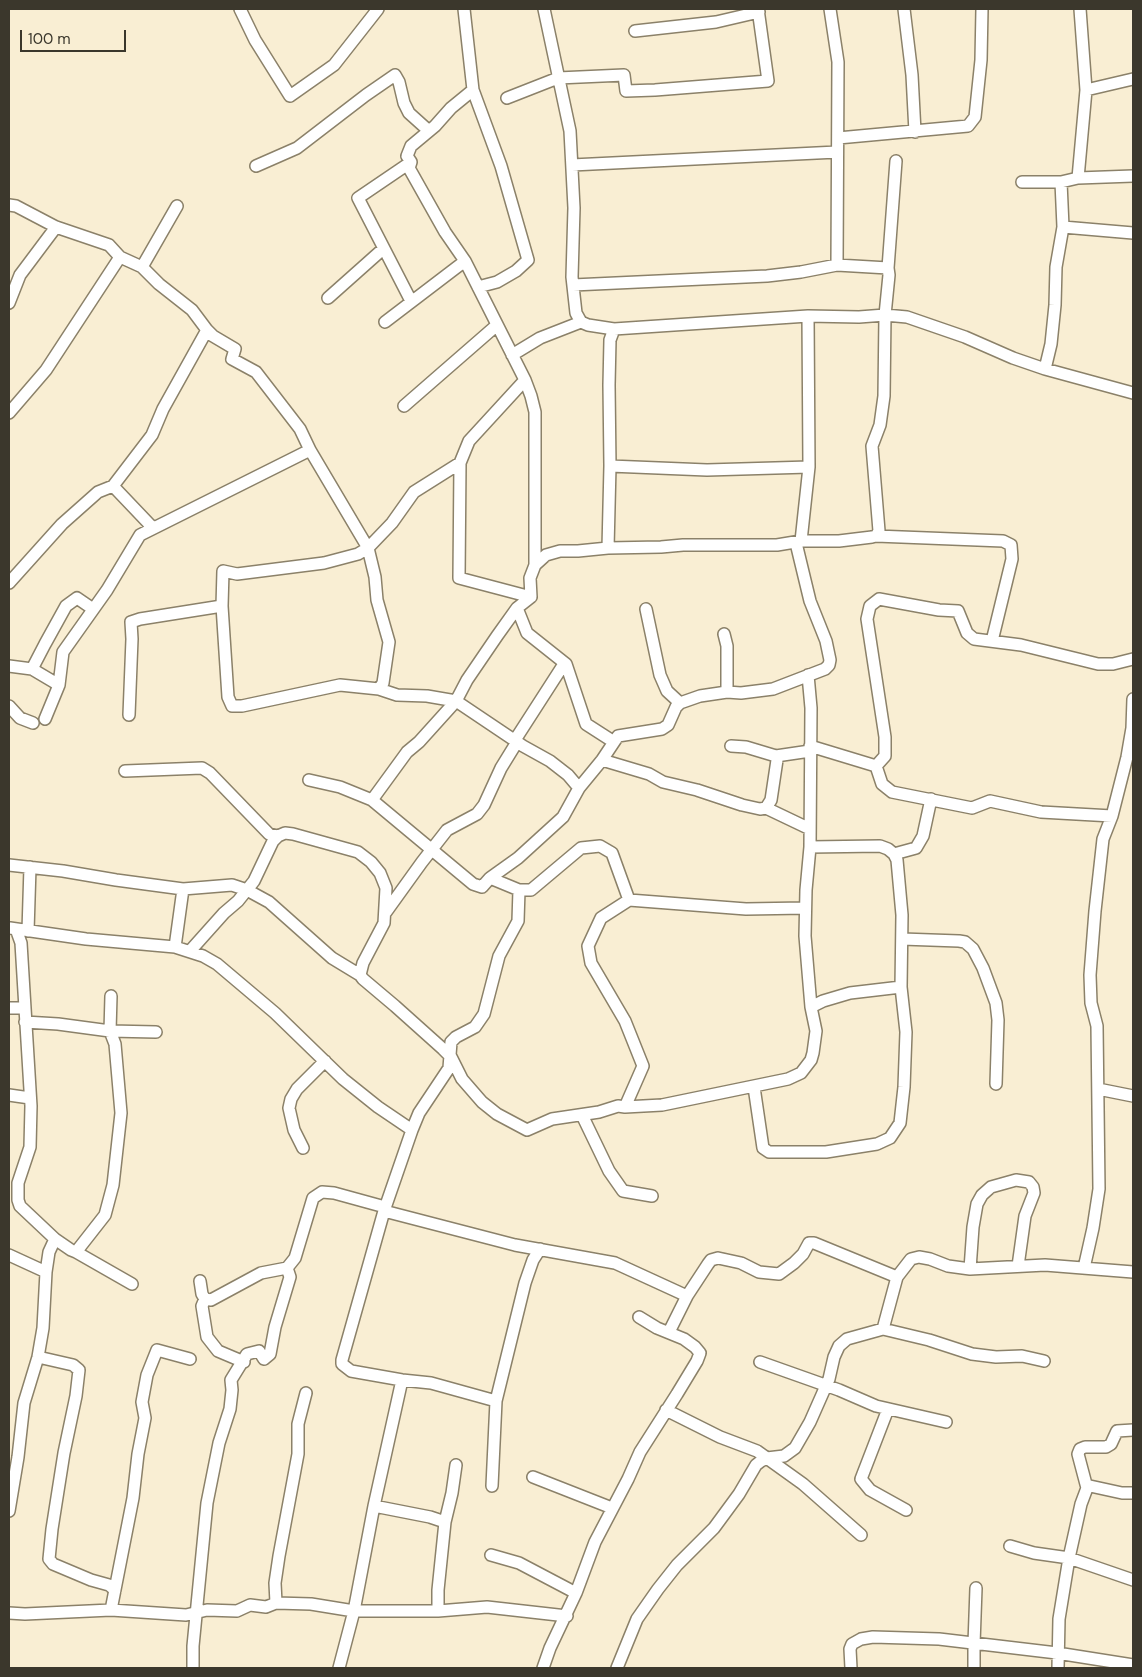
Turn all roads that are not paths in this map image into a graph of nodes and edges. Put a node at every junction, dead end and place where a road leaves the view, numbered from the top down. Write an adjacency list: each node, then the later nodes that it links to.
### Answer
1 (240, 9): 2 (street)
2 (378, 9)
3 (464, 9): 13 (street)
4 (544, 9): 11 (street)
5 (830, 9): 18 (street)
6 (904, 9): 17 (street)
7 (982, 9): 17 (street)
8 (1080, 9): 14 (street)
9 (759, 11): 10 (street); 11 (street)
10 (635, 31)
11 (558, 78): 15 (street); 23 (street)
12 (1133, 79): 14 (street)
13 (473, 90): 16 (street); 40 (street)
14 (1086, 90): 25 (street)
15 (507, 98)
16 (429, 131): 21 (street); 22 (street)
17 (915, 132): 18 (street)
18 (838, 138): 19 (street)
19 (838, 152): 23 (street); 36 (street)
20 (896, 161): 38 (street)
21 (411, 162): 33 (street); 35 (street)
22 (256, 166)
23 (572, 166): 39 (street)
24 (1133, 176): 25 (street)
25 (1078, 178): 27 (street)
26 (1022, 182): 27 (street)
27 (1061, 182): 31 (street)
28 (9, 205): 30 (street)
29 (177, 206): 37 (street)
30 (56, 227): 34 (street); 43 (street)
31 (1063, 227): 32 (street); 52 (street)
32 (1133, 233)
33 (383, 249): 41 (street); 42 (street)
34 (120, 257): 37 (street); 56 (street)
35 (465, 261): 40 (street); 42 (street)
36 (837, 265): 38 (street); 39 (street)
37 (142, 267): 49 (street)
38 (888, 268): 44 (street)
39 (573, 285): 47 (street)
40 (478, 287): 48 (street)
41 (328, 298)
42 (411, 301): 46 (street)
43 (9, 303)
44 (884, 314): 45 (street); 52 (street); 63 (street)
45 (808, 316): 50 (street); 60 (street)
46 (385, 322)
47 (581, 322): 50 (street); 51 (street)
48 (497, 325): 51 (street); 55 (street)
49 (207, 330): 57 (street); 61 (street)
50 (614, 330): 59 (street)
51 (512, 355): 53 (street)
52 (1045, 369): 54 (street)
53 (525, 380): 58 (street); 67 (street)
54 (1133, 394)
55 (404, 406)
56 (9, 413)
57 (310, 450): 62 (street); 65 (street)
58 (460, 463): 65 (street); 69 (street)
59 (610, 466): 60 (street); 66 (street)
60 (809, 467): 64 (street)
61 (113, 486): 62 (street); 68 (street)
62 (153, 528): 72 (street)
63 (876, 536): 64 (street); 75 (street)
64 (799, 542): 66 (street); 80 (street)
65 (368, 548): 70 (street); 82 (street)
66 (608, 548): 67 (street)
67 (535, 565): 69 (street)
68 (11, 576)
69 (531, 597): 71 (street)
70 (222, 606): 82 (street); 88 (street)
71 (517, 608): 77 (street); 85 (street)
72 (93, 609): 79 (street); 81 (street)
73 (646, 609): 86 (street)
74 (724, 634): 83 (street)
75 (992, 641): 76 (street); 97 (street)
76 (1133, 659)
77 (566, 664): 91 (street); 92 (street)
78 (9, 666): 79 (street)
79 (32, 669): 81 (street)
80 (808, 675): 83 (street); 94 (street)
81 (59, 685): 89 (street)
82 (379, 688): 85 (street)
83 (727, 692): 86 (street)
84 (1133, 699): 104 (street)
85 (456, 701): 91 (street); 101 (street)
86 (680, 702): 92 (street)
87 (9, 706): 90 (street)
88 (129, 715)
89 (45, 719)
90 (33, 723)
91 (517, 742): 100 (street); 108 (street)
92 (614, 742): 96 (street)
93 (731, 746): 95 (street)
94 (810, 748): 95 (street); 97 (street); 105 (street)
95 (776, 756): 103 (street)
96 (602, 760): 100 (street); 103 (street)
97 (876, 766): 102 (street)
98 (124, 771): 106 (street)
99 (309, 780): 101 (street)
100 (579, 788): 112 (street)
101 (372, 800): 108 (street)
102 (931, 800): 104 (street); 109 (street)
103 (766, 808): 105 (street)
104 (1112, 816): 137 (street)
105 (810, 829): 107 (street)
106 (278, 836): 114 (street); 118 (street)
107 (810, 847): 109 (street); 117 (street)
108 (431, 849): 112 (street); 118 (street)
109 (894, 854): 121 (street)
110 (9, 865): 111 (street)
111 (30, 867): 113 (street); 120 (street)
112 (490, 878): 115 (street)
113 (183, 889): 114 (street); 122 (street)
114 (247, 890): 123 (street); 124 (street)
115 (520, 890): 116 (street); 133 (street)
116 (629, 900): 117 (street); 141 (street)
117 (806, 908): 127 (street)
118 (386, 912): 124 (street)
119 (12, 928): 120 (street); 129 (street)
120 (28, 931): 122 (street)
121 (902, 939): 125 (street); 135 (street)
122 (175, 947): 123 (street)
123 (190, 951): 134 (street)
124 (360, 975): 133 (street)
125 (901, 987): 127 (street); 136 (street)
126 (111, 996): 131 (street)
127 (811, 1007): 136 (street)
128 (9, 1008): 129 (street)
129 (24, 1008): 130 (street)
130 (24, 1022): 131 (street); 140 (street)
131 (110, 1031): 132 (street); 150 (street)
132 (156, 1032)
133 (450, 1057): 142 (street); 143 (street)
134 (325, 1061): 143 (street); 144 (street)
135 (996, 1084)
136 (754, 1087): 141 (street)
137 (1098, 1089): 139 (street); 154 (street)
138 (9, 1095): 140 (street)
139 (1133, 1096)
140 (30, 1098): 146 (street)
141 (625, 1107): 142 (street)
142 (582, 1115): 145 (street)
143 (412, 1130): 147 (street)
144 (303, 1148)
145 (652, 1196)
146 (13, 1203): 148 (street)
147 (384, 1209): 149 (street); 153 (street); 171 (street)
148 (55, 1239): 150 (street); 156 (street)
149 (540, 1249): 161 (street); 174 (street)
150 (76, 1252): 160 (street)
151 (9, 1255): 156 (street)
152 (1018, 1266): 154 (street); 155 (street); 155 (street)
153 (287, 1268): 162 (street); 169 (street)
154 (1084, 1268): 157 (street)
155 (970, 1269): 158 (street)
156 (46, 1272): 166 (street)
157 (1133, 1272)
158 (897, 1277): 161 (street); 164 (street)
159 (200, 1281): 162 (street)
160 (132, 1284)
161 (687, 1296): 165 (street)
162 (205, 1299): 169 (street)
163 (639, 1317): 165 (street)
164 (883, 1329): 168 (street); 172 (street)
165 (669, 1332): 176 (street)
166 (38, 1357): 182 (street); 197 (street)
167 (190, 1359): 197 (street)
168 (1044, 1361)
169 (244, 1362): 204 (street)
170 (760, 1362): 172 (street)
171 (402, 1380): 174 (street); 186 (street)
172 (826, 1386): 175 (street); 179 (street)
173 (306, 1393): 199 (street)
174 (496, 1401): 183 (street)
175 (888, 1409): 177 (street); 188 (street)
176 (666, 1410): 179 (street); 187 (street)
177 (946, 1422)
178 (1133, 1430): 184 (street)
179 (767, 1458): 191 (street); 212 (street)
180 (456, 1465): 190 (street)
181 (533, 1478): 187 (street)
182 (12, 1481): 189 (street)
183 (492, 1486)
184 (1087, 1488): 185 (street); 194 (street)
185 (1133, 1493)
186 (374, 1506): 190 (street); 202 (street)
187 (612, 1508): 198 (street)
188 (906, 1510)
189 (9, 1511)
190 (445, 1522): 201 (street)
191 (861, 1535)
192 (1010, 1546): 194 (street)
193 (491, 1555): 198 (street)
194 (1069, 1558): 195 (street); 207 (street)
195 (1133, 1580)
196 (976, 1588): 206 (street)
197 (115, 1590): 200 (street)
198 (576, 1593): 205 (street)
199 (276, 1603): 202 (street); 204 (street)
200 (111, 1610): 203 (street); 204 (street)
201 (438, 1610): 202 (street); 205 (street)
202 (354, 1611): 210 (street)
203 (9, 1613)
204 (196, 1613): 209 (street)
205 (567, 1616): 211 (street)
206 (974, 1644): 207 (street); 213 (street); 214 (street)
207 (1057, 1653): 208 (street); 215 (street)
208 (1133, 1665)
209 (193, 1668)
210 (339, 1668)
211 (543, 1668)
212 (617, 1668)
213 (851, 1668)
214 (974, 1668)
215 (1058, 1668)

